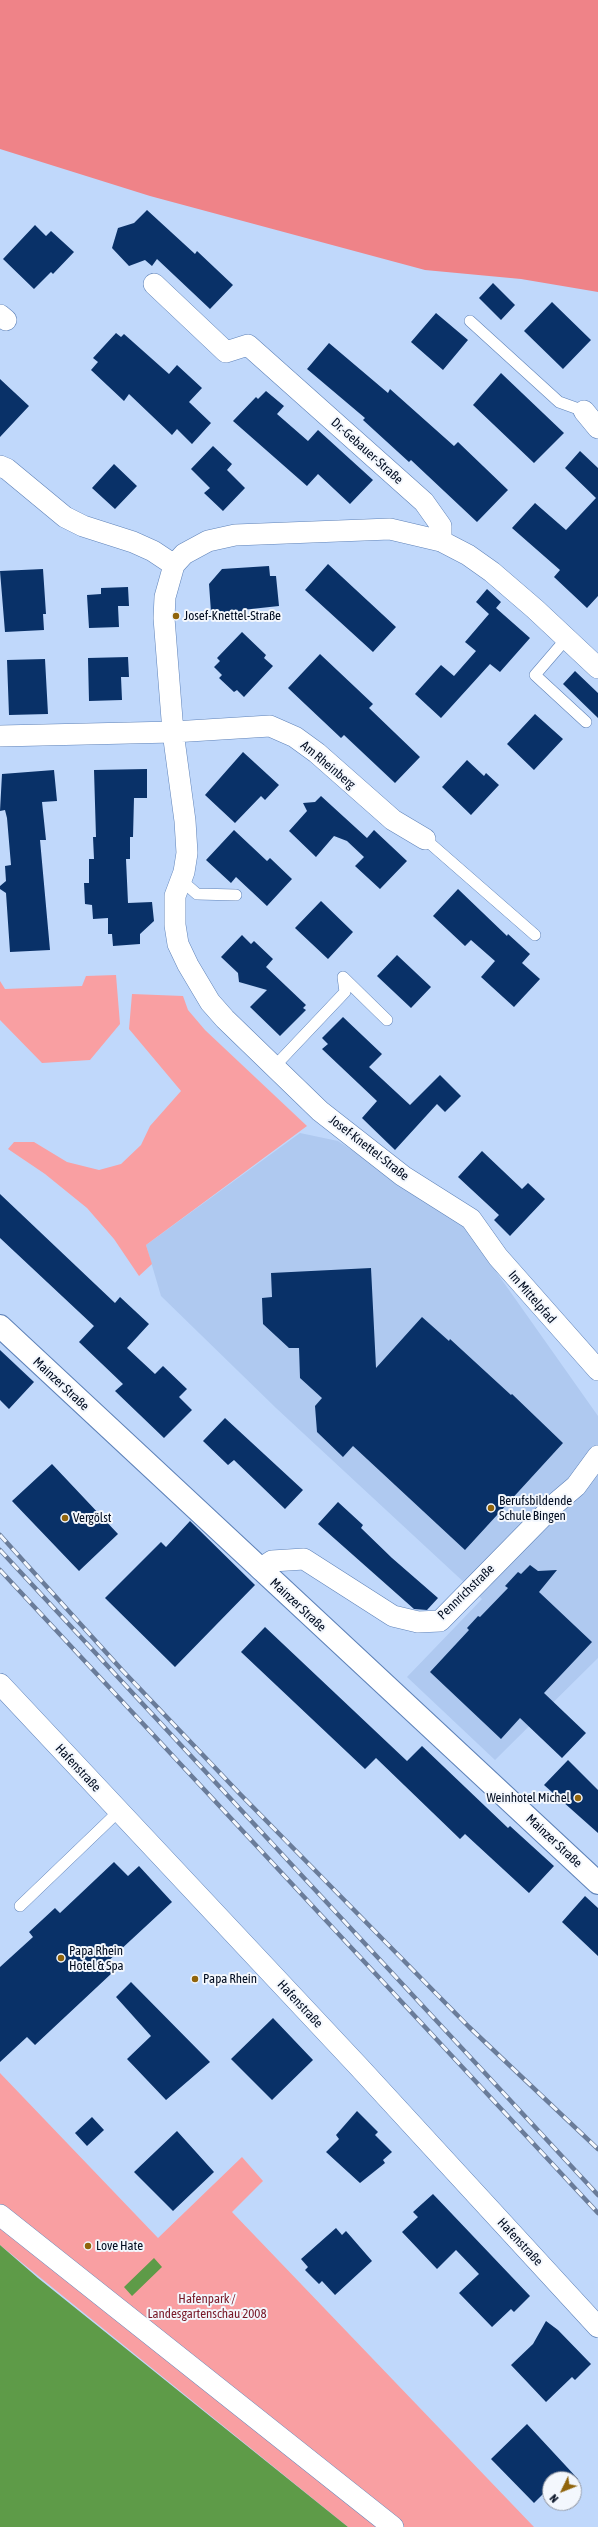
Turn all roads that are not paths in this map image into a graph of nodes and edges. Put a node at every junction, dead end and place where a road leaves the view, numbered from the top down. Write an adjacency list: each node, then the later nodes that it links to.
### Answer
1 (154, 284): 6 (street, Dr.-Gebauer-Straße)
2 (470, 321): 3 (lane)
3 (584, 411): 4 (street)
4 (598, 428)
5 (0, 466): 7 (street)
6 (440, 541): 7 (street, Josef-Knettel-Straße); 8 (street)
7 (174, 565): 11 (street, Josef-Knettel-Straße)
8 (566, 639): 9 (street); 10 (lane)
9 (598, 668)
10 (586, 722)
11 (173, 732): 12 (street, Am Rheinberg); 13 (street, Am Rheinberg); 14 (street, Josef-Knettel-Straße)
12 (0, 736)
13 (426, 839): 16 (lane, Am Rheinberg)
14 (181, 880): 15 (lane); 18 (street, Josef-Knettel-Straße)
15 (236, 895)
16 (535, 935)
17 (387, 1020): 18 (lane)
18 (274, 1067): 19 (street, Josef-Knettel-Straße)
19 (472, 1219): 21 (street, Im Mittelpfad)
20 (0, 1326): 23 (main road, Mainzer Straße)
21 (598, 1370)
22 (598, 1456): 23 (street, Pennrichstraße)
23 (260, 1569): 26 (main road, Mainzer Straße)
24 (0, 1684): 25 (street, Hafenstraße)
25 (118, 1812): 27 (lane); 29 (street, Hafenstraße)
26 (598, 1883)
27 (20, 1906)
28 (0, 2215): 30 (street)
29 (598, 2327)
30 (393, 2527)

